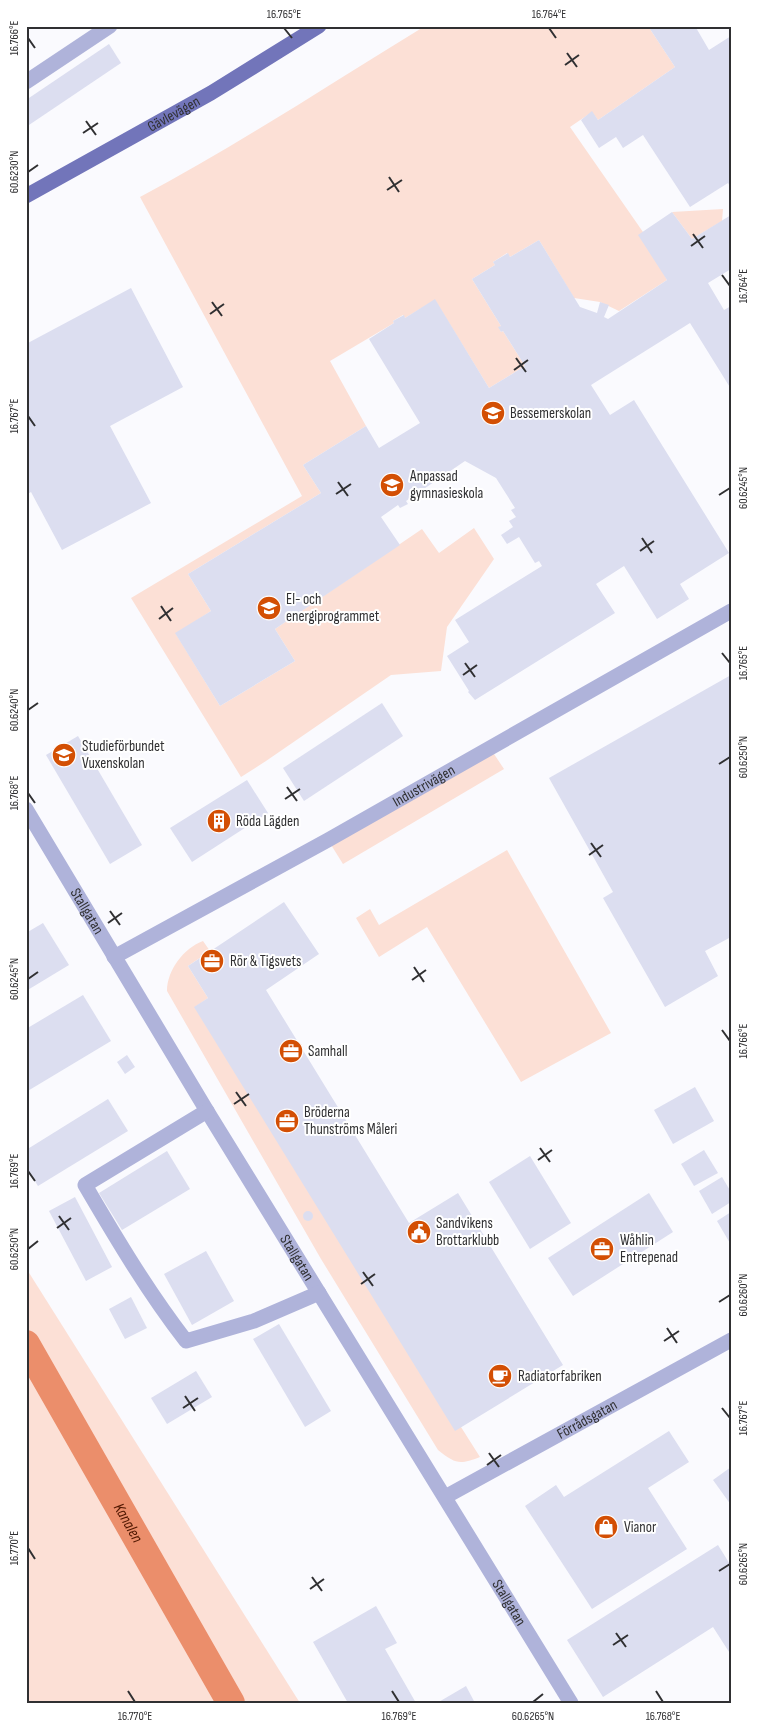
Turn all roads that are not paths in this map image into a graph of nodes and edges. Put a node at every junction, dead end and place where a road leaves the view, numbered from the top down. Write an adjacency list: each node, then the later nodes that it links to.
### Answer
1 (110, 26): 3 (street)
2 (319, 26): 4 (main road, Gävlevägen)
3 (26, 82)
4 (26, 196)
5 (731, 611): 7 (street, Industrivägen)
6 (26, 810): 7 (street, Stallgatan)
7 (114, 957): 8 (street, Stallgatan)
8 (207, 1111): 9 (street, Stallgatan); 9 (street)
9 (319, 1293): 11 (street, Stallgatan)
10 (731, 1340): 11 (street, Förrådsgatan)
11 (445, 1497): 12 (street, Stallgatan)
12 (570, 1703)

